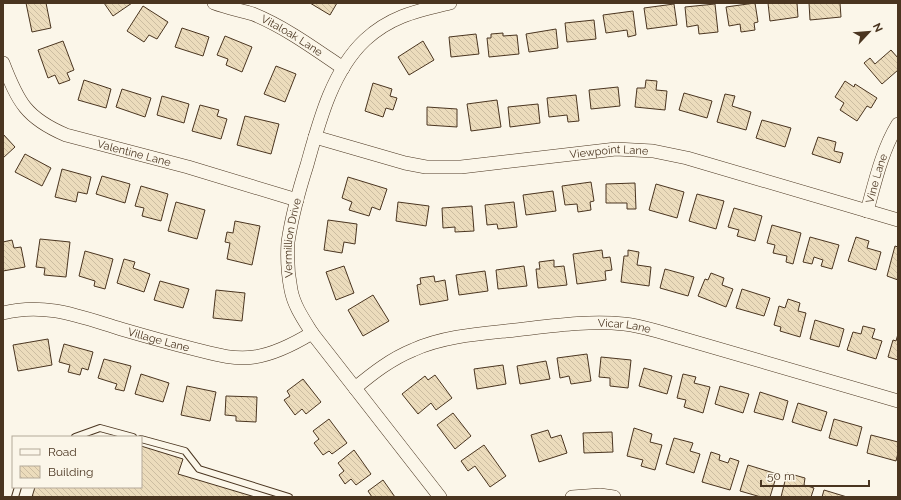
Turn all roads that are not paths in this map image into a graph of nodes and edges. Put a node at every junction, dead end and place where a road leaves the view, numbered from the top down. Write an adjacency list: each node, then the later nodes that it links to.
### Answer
1 (214, 3): 4 (street, Vitaloak Lane)
2 (450, 3): 4 (street, Vermillion Drive)
3 (3, 63): 7 (street, Valentine Lane)
4 (343, 68): 6 (street, Vermillion Drive)
5 (898, 124): 8 (street, Vine Lane)
6 (315, 137): 7 (street, Vermillion Drive); 8 (street, Viewpoint Lane)
7 (297, 200): 11 (street, Vermillion Drive)
8 (867, 211): 9 (street, Viewpoint Lane)
9 (898, 220)
10 (3, 313): 11 (street, Village Lane)
11 (312, 333): 12 (street, Vermillion Drive)
12 (355, 388): 13 (street, Vicar Lane); 18 (street, Vermillion Drive)
13 (898, 401)
14 (78, 436): 15 (lane)
15 (129, 436)
16 (142, 439): 17 (lane)
17 (289, 497)
18 (440, 497)
19 (572, 497): 20 (street)
20 (614, 497)

